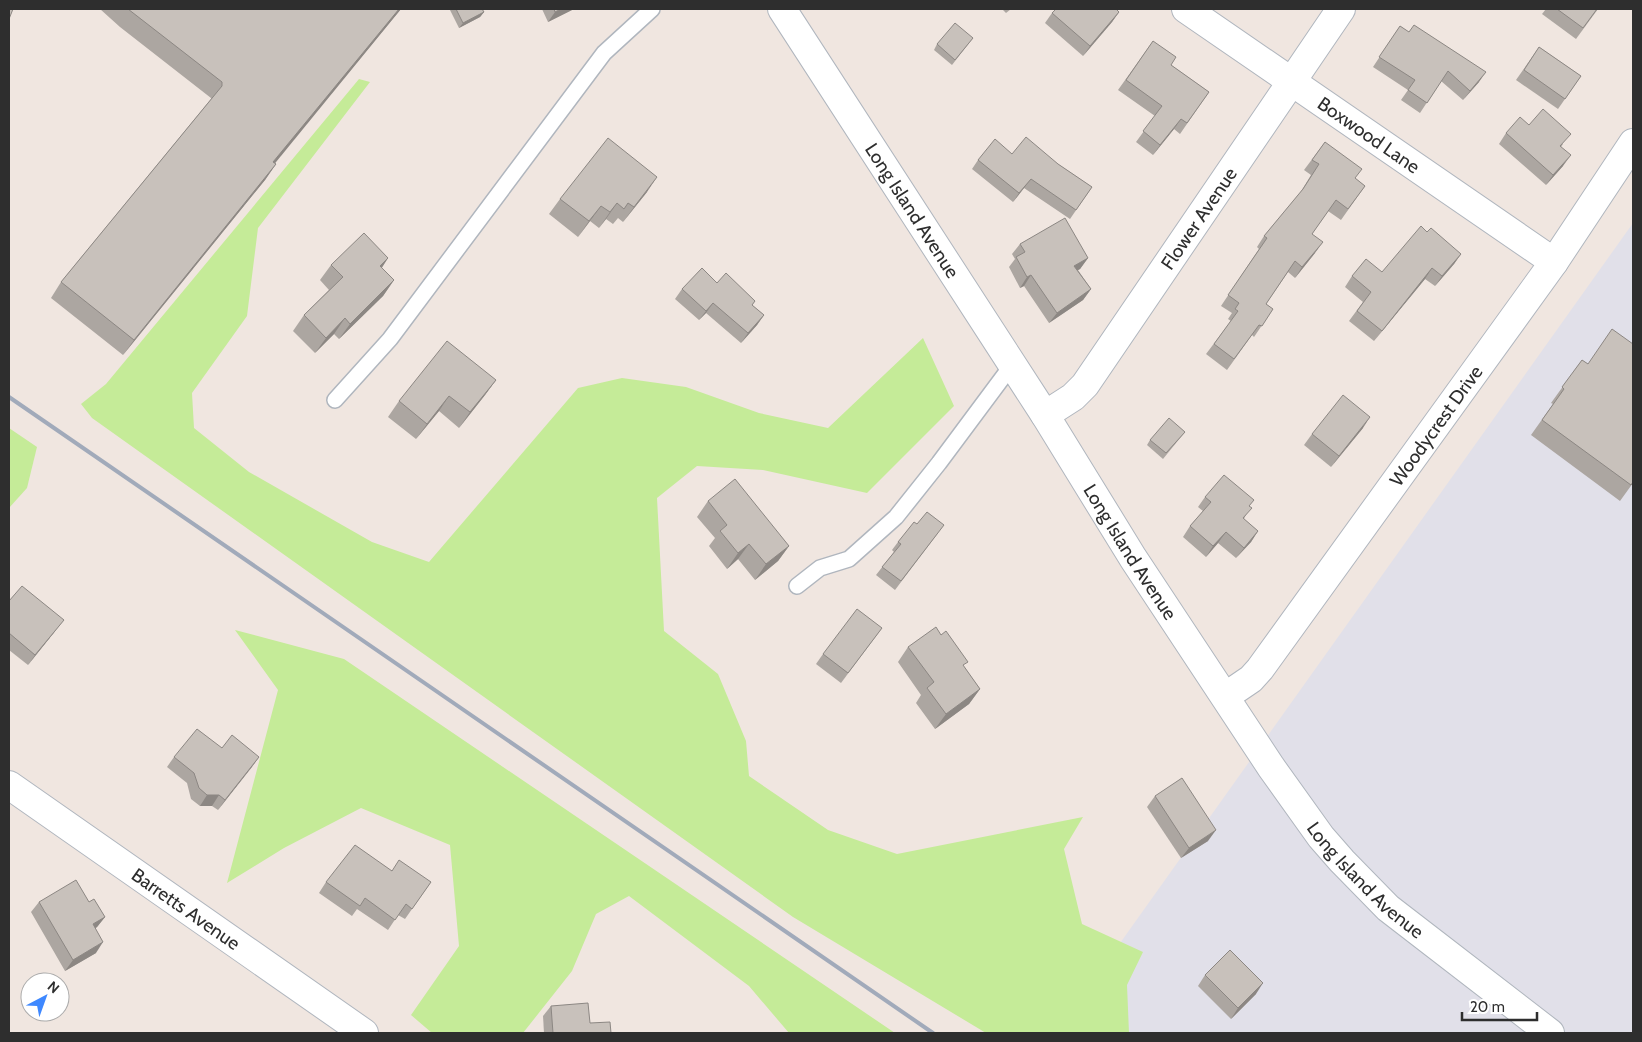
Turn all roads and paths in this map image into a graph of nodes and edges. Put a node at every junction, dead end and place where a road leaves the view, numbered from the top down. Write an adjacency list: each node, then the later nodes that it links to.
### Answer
1 (652, 9): 9 (lane)
2 (782, 9): 8 (street, Long Island Avenue)
3 (1186, 9): 5 (street, Boxwood Lane)
4 (1341, 9): 5 (street, Flower Avenue)
5 (1292, 81): 7 (street, Boxwood Lane); 10 (street, Flower Avenue)
6 (1633, 143): 7 (street, Woodycrest Drive)
7 (1554, 262): 12 (street, Woodycrest Drive)
8 (1012, 365): 10 (street, Long Island Avenue); 11 (lane)
9 (335, 400)
10 (1045, 415): 12 (street, Long Island Avenue)
11 (797, 586)
12 (1226, 696): 15 (street, Long Island Avenue)
13 (9, 785): 14 (street, Barretts Avenue)
14 (364, 1033)
15 (1550, 1033)

